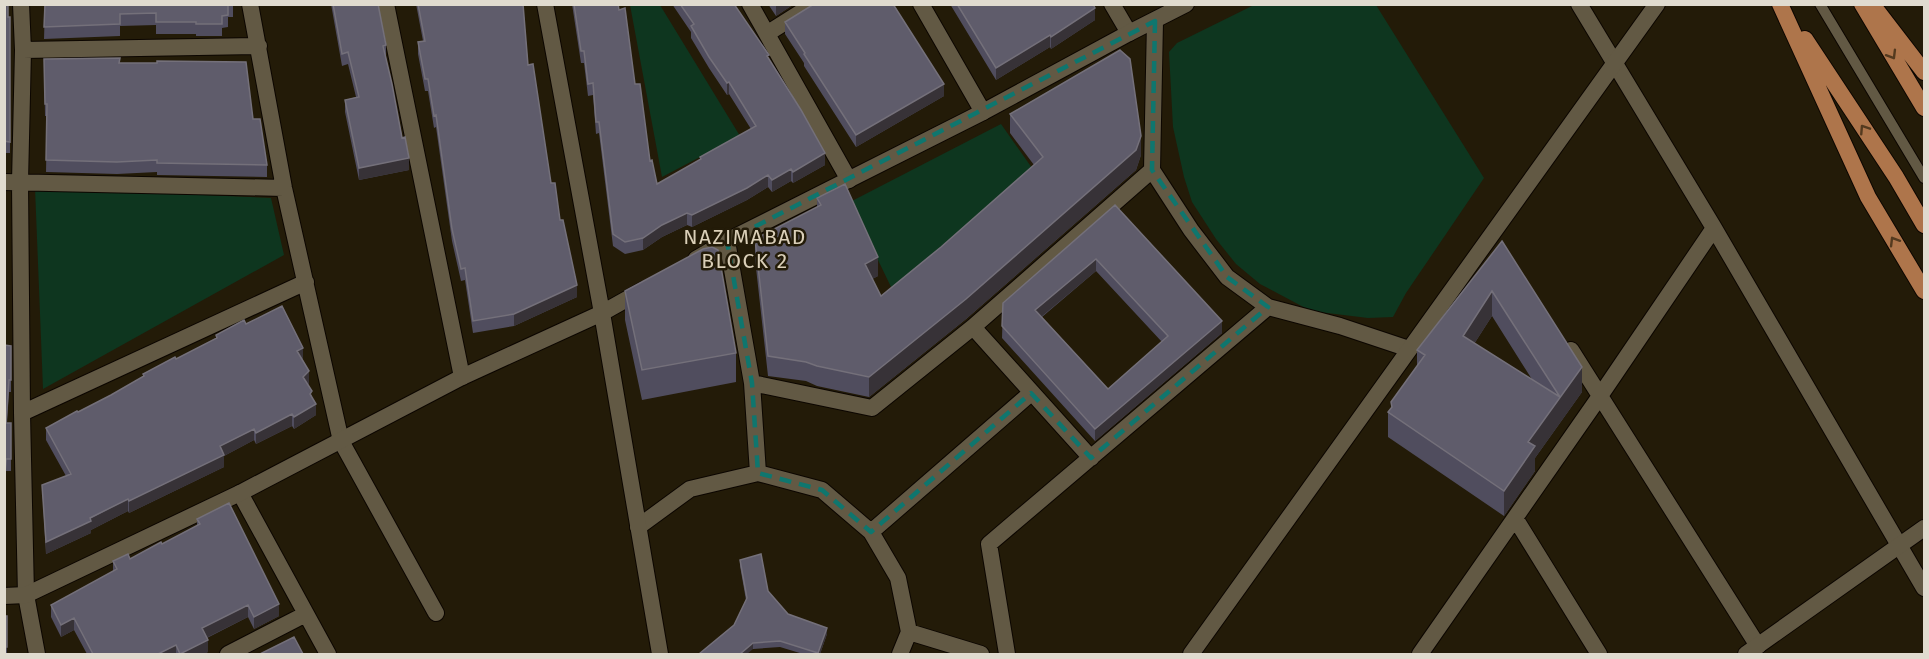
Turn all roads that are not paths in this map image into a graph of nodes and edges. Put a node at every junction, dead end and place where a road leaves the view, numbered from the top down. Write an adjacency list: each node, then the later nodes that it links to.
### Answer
1 (21, 4): 20 (street)
2 (250, 4): 19 (street)
3 (386, 4): 44 (street)
4 (545, 4): 40 (street)
5 (750, 4): 17 (street)
6 (814, 4): 17 (street)
7 (921, 4): 24 (street)
8 (1112, 4): 18 (street)
9 (1186, 4): 16 (street)
10 (1579, 4): 21 (street)
11 (1656, 4): 21 (street)
12 (1781, 4): 30 (main road, one-way to 12); 38 (main road, one-way to 12)
13 (1820, 4): 26 (lane)
14 (1862, 4): 23 (main road, one-way to 23)
15 (1872, 4): 22 (main road)
16 (1155, 21): 18 (street); 25 (street)
17 (768, 33): 27 (street)
18 (1129, 33): 24 (street)
19 (259, 46): 20 (street); 29 (street)
20 (23, 50): 28 (street)
21 (1616, 63): 31 (street); 32 (street)
22 (1924, 72)
23 (1924, 108)
24 (983, 112): 27 (street)
25 (1152, 170): 39 (street); 41 (street)
26 (1924, 178)
27 (849, 180): 33 (street)
28 (12, 182): 29 (street); 48 (street)
29 (284, 188): 37 (street)
30 (1924, 225)
31 (1714, 228): 47 (street); 57 (street)
32 (1495, 230): 34 (street); 43 (street)
33 (727, 241): 35 (street); 45 (street)
34 (1507, 250)
35 (679, 269)
36 (660, 280): 40 (street)
37 (306, 282): 48 (street); 49 (street)
38 (1924, 291)
39 (1268, 307): 43 (street); 50 (street)
40 (602, 313): 44 (street); 54 (street)
41 (973, 327): 45 (street); 46 (street)
42 (1563, 337): 47 (street)
43 (1409, 349): 73 (street)
44 (462, 377): 49 (street)
45 (752, 383): 51 (street)
46 (1031, 393): 50 (street); 56 (street)
47 (1600, 396): 53 (street); 65 (street)
48 (22, 413): 59 (street)
49 (341, 441): 52 (street); 61 (street)
50 (1091, 459): 72 (street)
51 (758, 473): 54 (street); 56 (street)
52 (240, 493): 59 (street); 62 (street)
53 (1515, 518): 64 (street); 74 (street)
54 (638, 527): 69 (street)
55 (1924, 528): 57 (street)
56 (872, 532): 63 (street)
57 (1899, 546): 58 (street); 65 (street)
58 (1924, 588)
59 (27, 595): 60 (street); 66 (street)
60 (4, 596)
61 (435, 613)
62 (306, 614): 67 (street); 68 (street)
63 (909, 632): 70 (street); 71 (street)
64 (1430, 650)
65 (1752, 650)
66 (37, 654)
67 (228, 654)
68 (328, 654)
69 (660, 654)
70 (900, 654)
71 (981, 654)
72 (1007, 654)
73 (1191, 654)
74 (1599, 654)

